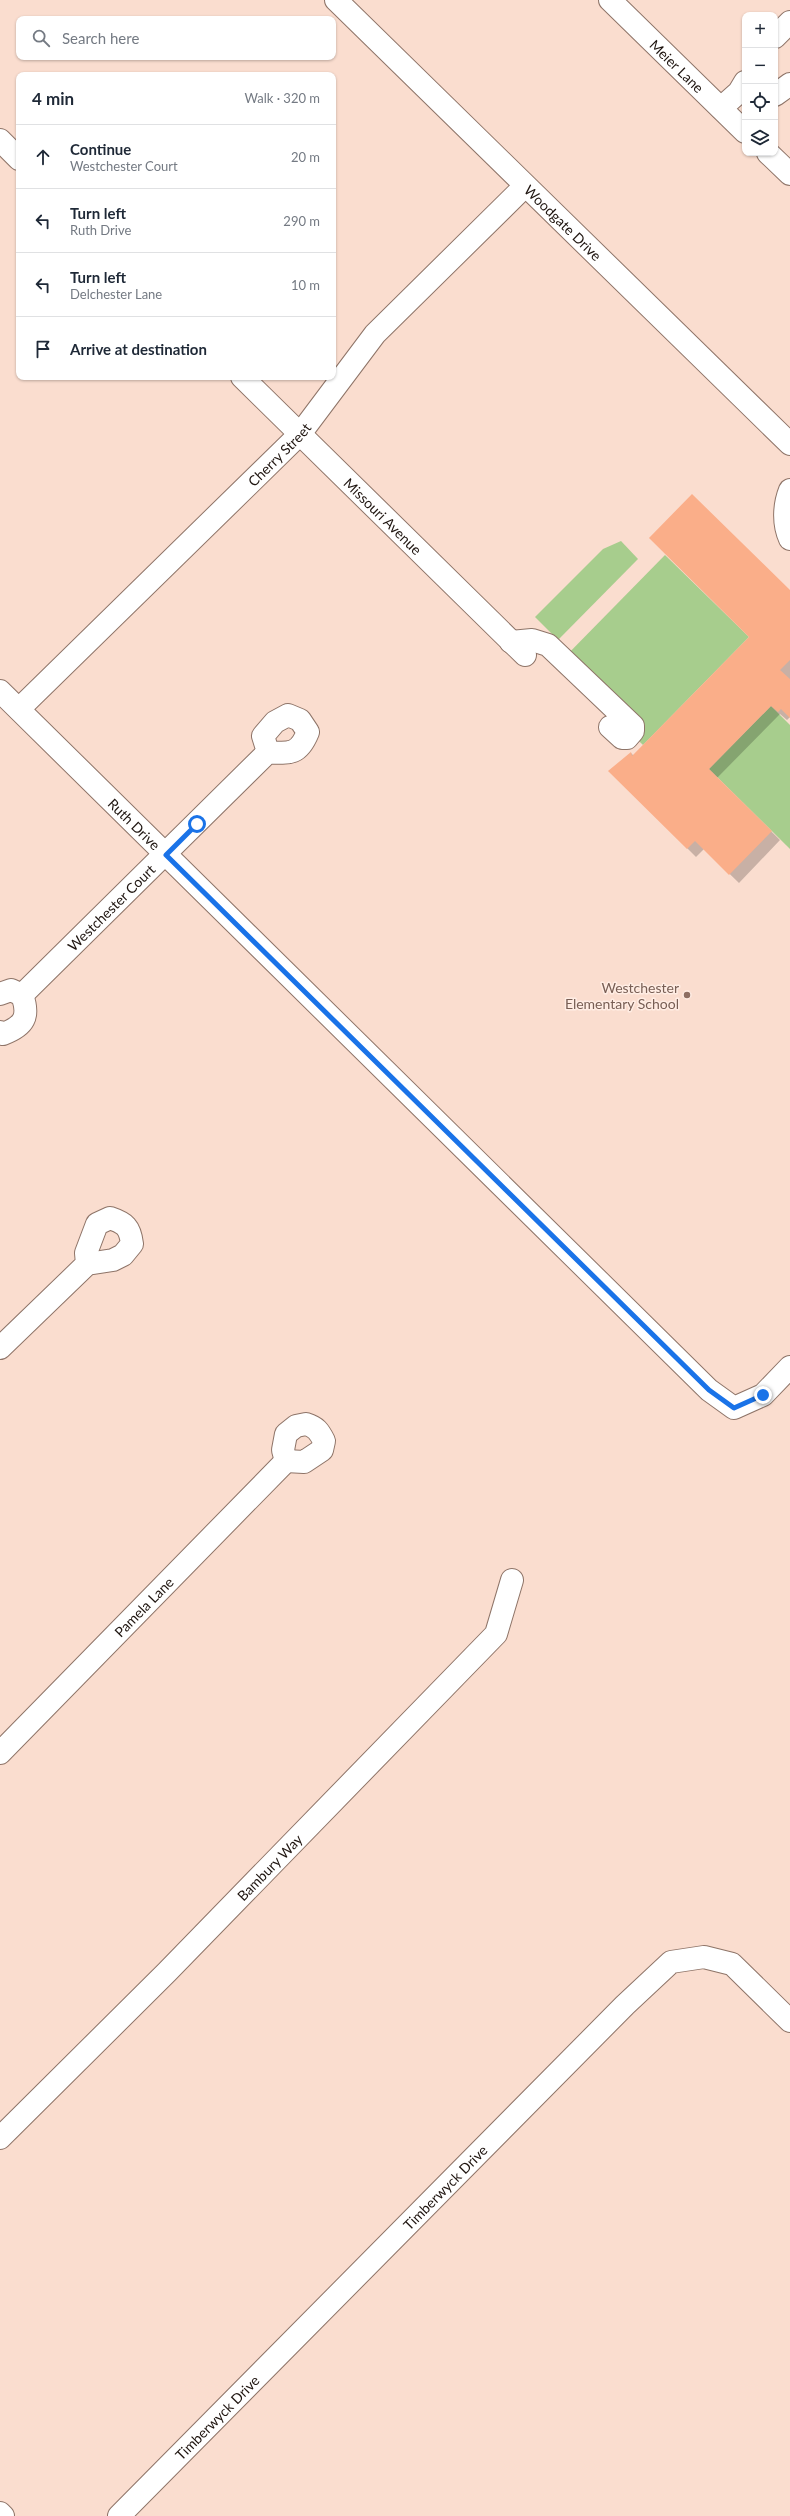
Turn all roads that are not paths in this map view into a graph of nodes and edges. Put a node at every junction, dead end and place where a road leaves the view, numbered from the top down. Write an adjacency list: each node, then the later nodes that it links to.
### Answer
1 (336, 0): 15 (street, Woodgate Drive)
2 (610, 0): 9 (street, Meier Lane)
3 (790, 22): 4 (street)
4 (778, 34)
5 (744, 84): 9 (street)
6 (790, 84): 7 (street)
7 (778, 93)
8 (742, 104): 9 (street)
9 (721, 108): 10 (street, Meier Lane)
10 (742, 129)
11 (0, 140): 12 (street)
12 (16, 156)
13 (771, 156): 14 (street)
14 (790, 174)
15 (525, 186): 17 (street, Cherry Street); 18 (street, Woodgate Drive)
16 (245, 380): 17 (street, Missouri Avenue)
17 (300, 434): 22 (street, Cherry Street); 23 (street, Missouri Avenue)
18 (790, 444)
19 (790, 490): 20 (street)
20 (790, 539)
21 (0, 691): 22 (street, Ruth Drive)
22 (19, 709): 25 (street, Ruth Drive)
23 (610, 727)
24 (268, 752): 25 (street, Westchester Court)
25 (166, 855): 27 (street, Westchester Court); 31 (street, Ruth Drive)
26 (0, 994): 27 (street)
27 (22, 995): 28 (street)
28 (0, 1032)
29 (87, 1264): 30 (street)
30 (0, 1348)
31 (790, 1366)
32 (286, 1461): 34 (street, Pamela Lane)
33 (512, 1580): 36 (street, Bambury Way)
34 (0, 1753)
35 (790, 2022): 39 (street, Timberwyck Drive)
36 (0, 2138)
37 (0, 2513): 38 (street)
38 (3, 2516)
39 (119, 2516)

